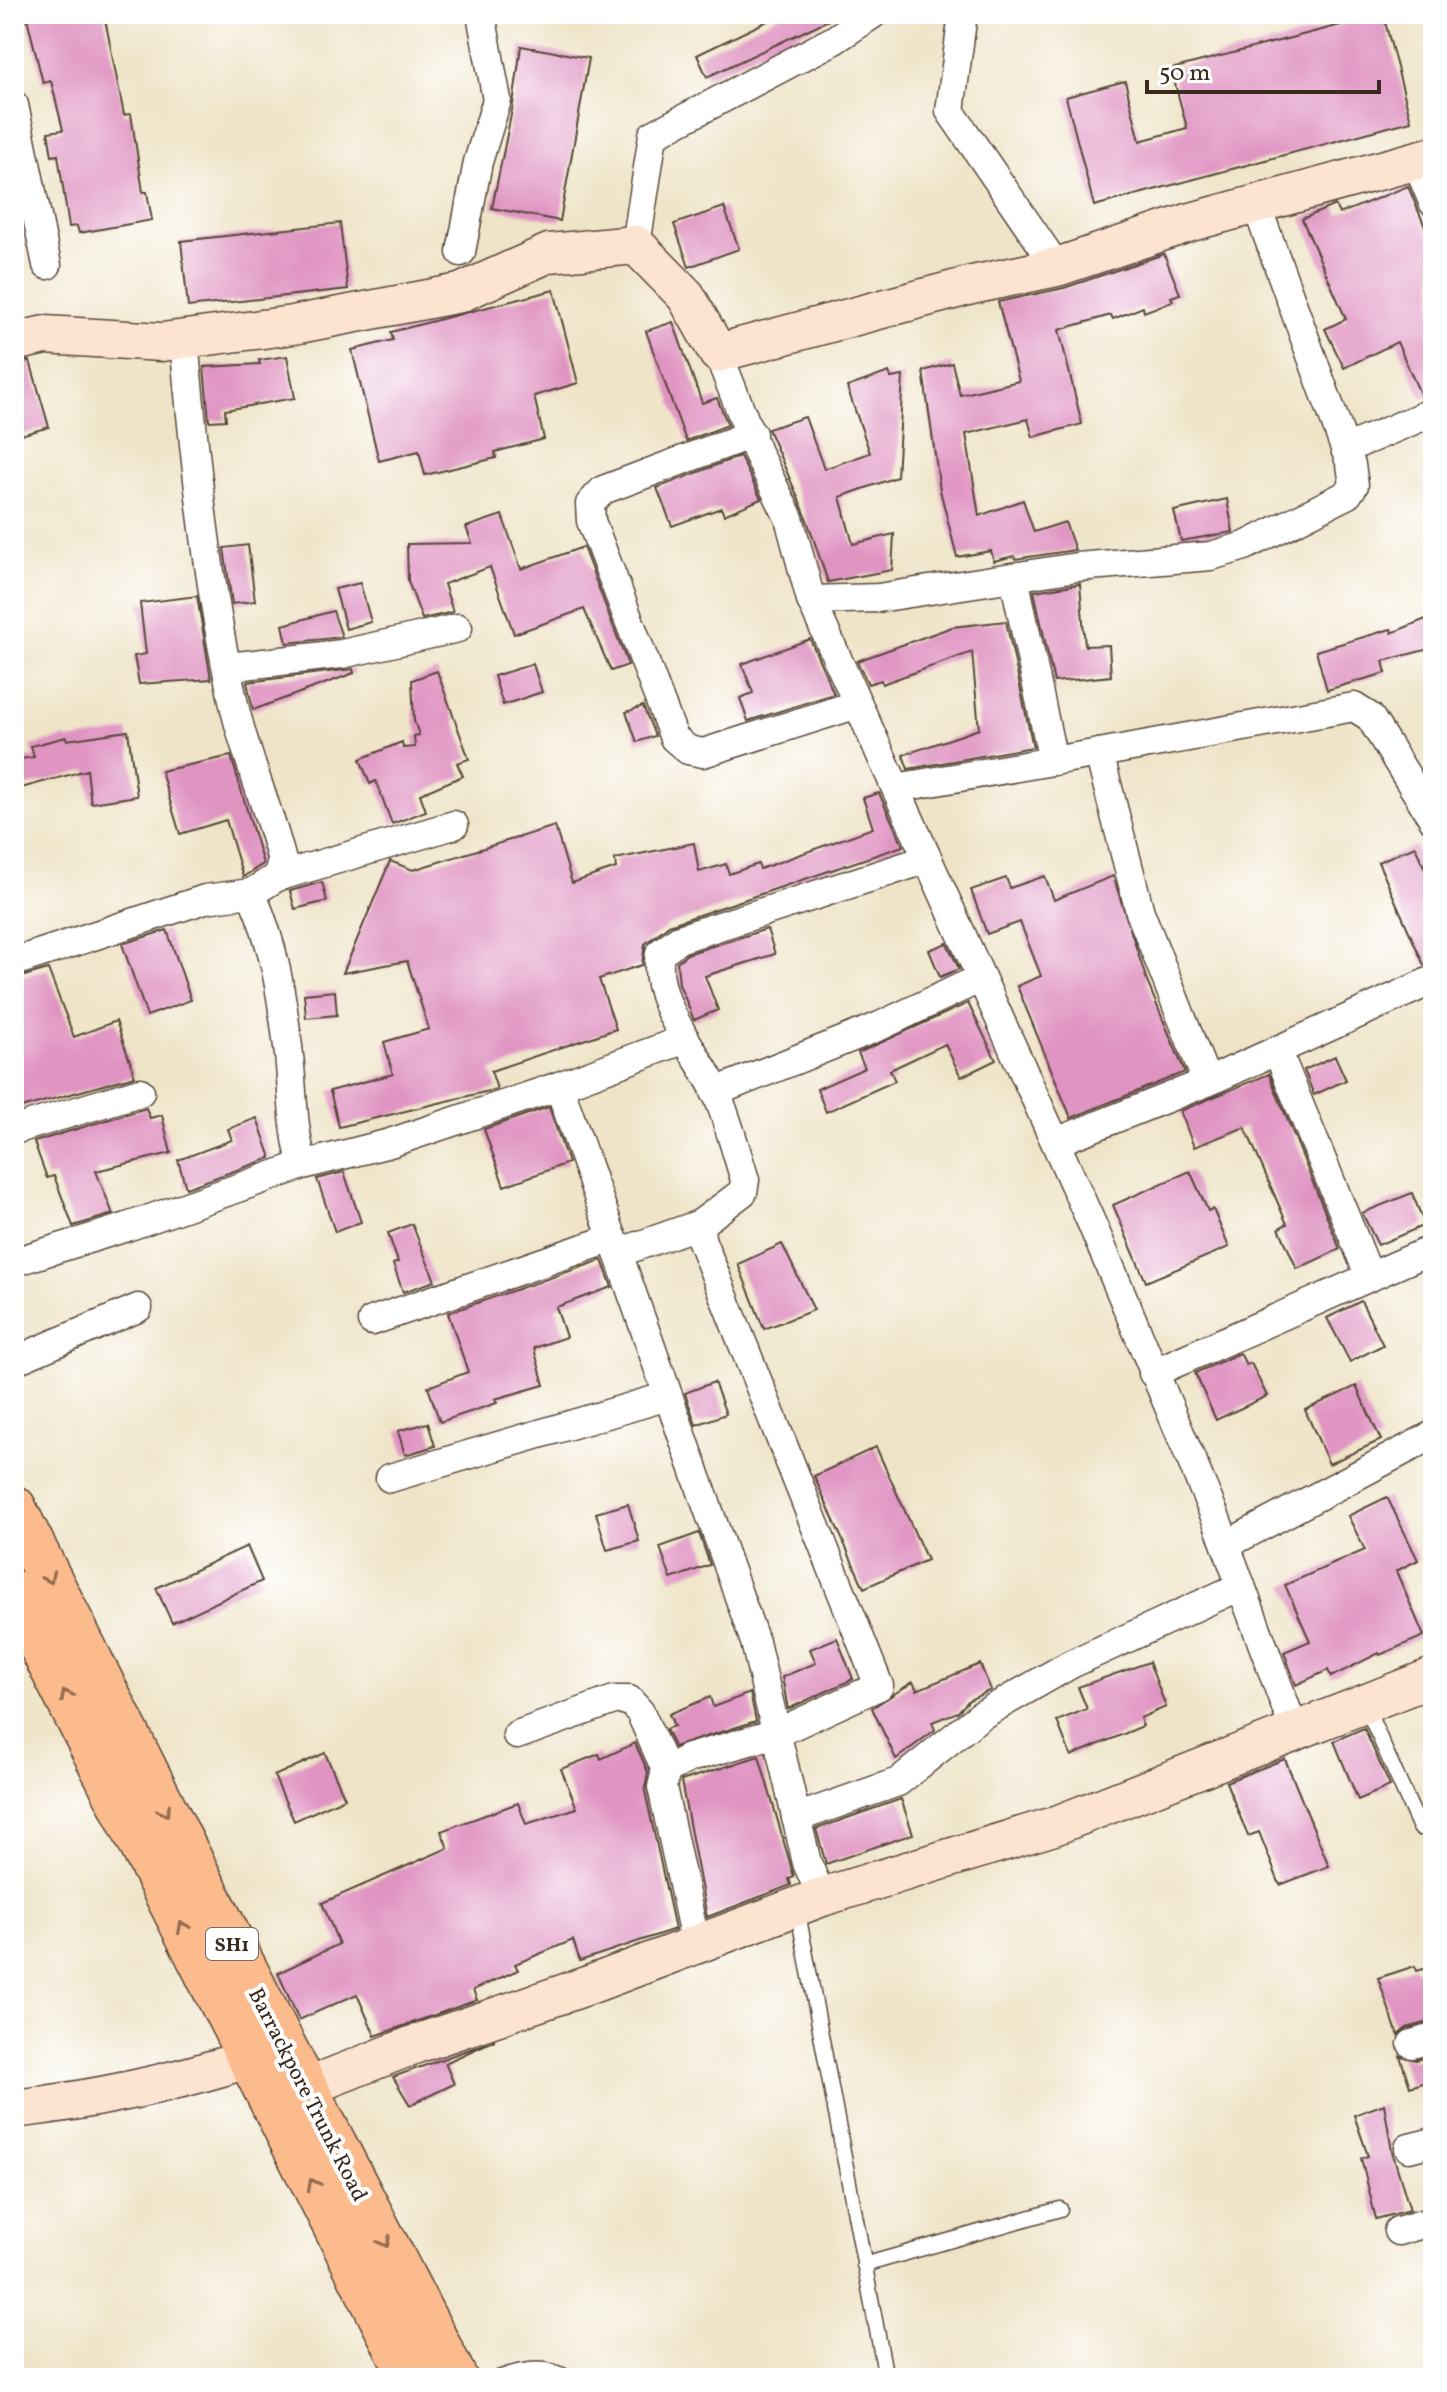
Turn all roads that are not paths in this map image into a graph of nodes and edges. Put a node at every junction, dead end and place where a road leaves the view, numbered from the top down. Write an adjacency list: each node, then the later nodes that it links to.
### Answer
1 (481, 14): 9 (street)
2 (873, 14): 8 (street)
3 (963, 14): 11 (street)
4 (14, 105): 10 (street)
5 (1424, 158): 6 (street); 7 (street)
6 (1433, 202)
7 (1256, 204): 11 (street); 17 (street)
8 (636, 245): 12 (street); 14 (street)
9 (461, 252)
10 (47, 265)
11 (1057, 267): 14 (street)
12 (184, 340): 13 (street); 21 (street)
13 (14, 342)
14 (718, 353): 16 (street)
15 (1433, 412): 17 (street)
16 (752, 434): 19 (street); 22 (street)
17 (1345, 449): 18 (street)
18 (1014, 577): 19 (street); 24 (street)
19 (811, 600): 22 (street)
20 (458, 628): 21 (street)
21 (228, 667): 29 (street)
22 (858, 704): 25 (street)
23 (1099, 753): 24 (street); 26 (street); 36 (street)
24 (1053, 761): 25 (street)
25 (896, 788): 28 (street)
26 (1433, 819)
27 (454, 825): 29 (street)
28 (928, 859): 32 (street); 34 (street)
29 (277, 877): 30 (street)
30 (251, 893): 31 (street); 42 (street)
31 (14, 962)
32 (981, 978): 39 (street); 41 (street)
33 (1433, 980): 35 (street)
34 (683, 1040): 37 (street); 39 (street)
35 (1277, 1050): 36 (street); 47 (street)
36 (1207, 1082): 41 (street)
37 (559, 1086): 42 (street); 44 (street)
38 (140, 1092): 40 (street)
39 (715, 1092): 43 (street)
40 (14, 1130)
41 (1056, 1142): 51 (street)
42 (303, 1165): 46 (street)
43 (700, 1224): 44 (street); 62 (street)
44 (616, 1245): 49 (street); 52 (street)
45 (1430, 1258): 47 (street)
46 (14, 1262)
47 (1369, 1275): 51 (street)
48 (138, 1308): 50 (street)
49 (372, 1321)
50 (14, 1361)
51 (1153, 1373): 56 (street)
52 (668, 1396): 54 (street); 62 (street)
53 (1433, 1435): 56 (street)
54 (390, 1478)
55 (14, 1508): 70 (main road, Barrackpore Trunk Road / SH1, one-way to 70)
56 (1226, 1545): 57 (street)
57 (1241, 1586): 61 (street); 65 (street)
58 (14, 1593): 69 (main road, Barrackpore Trunk Road / SH1, one-way to 58)
59 (1433, 1677): 60 (street)
60 (1365, 1705): 61 (street); 66 (lane)
61 (1295, 1732): 67 (street)
62 (777, 1733): 64 (street); 65 (street)
63 (517, 1735): 64 (street)
64 (666, 1770): 68 (street)
65 (796, 1818): 67 (street)
66 (1420, 1828)
67 (809, 1902): 68 (street); 75 (lane)
68 (696, 1945): 70 (street)
69 (250, 2058): 70 (main road, Barrackpore Trunk Road / SH1); 71 (street)
70 (288, 2095): 76 (main road, Barrackpore Trunk Road / SH1, one-way to 70); 77 (main road, Barrackpore Trunk Road / SH1, one-way to 77)
71 (14, 2109)
72 (1060, 2209): 75 (lane)
73 (1433, 2221): 74 (street)
74 (1398, 2231)
75 (864, 2265): 80 (lane)
76 (412, 2378)
77 (455, 2378)
78 (498, 2378): 79 (lane)
79 (567, 2378)
80 (886, 2378)

